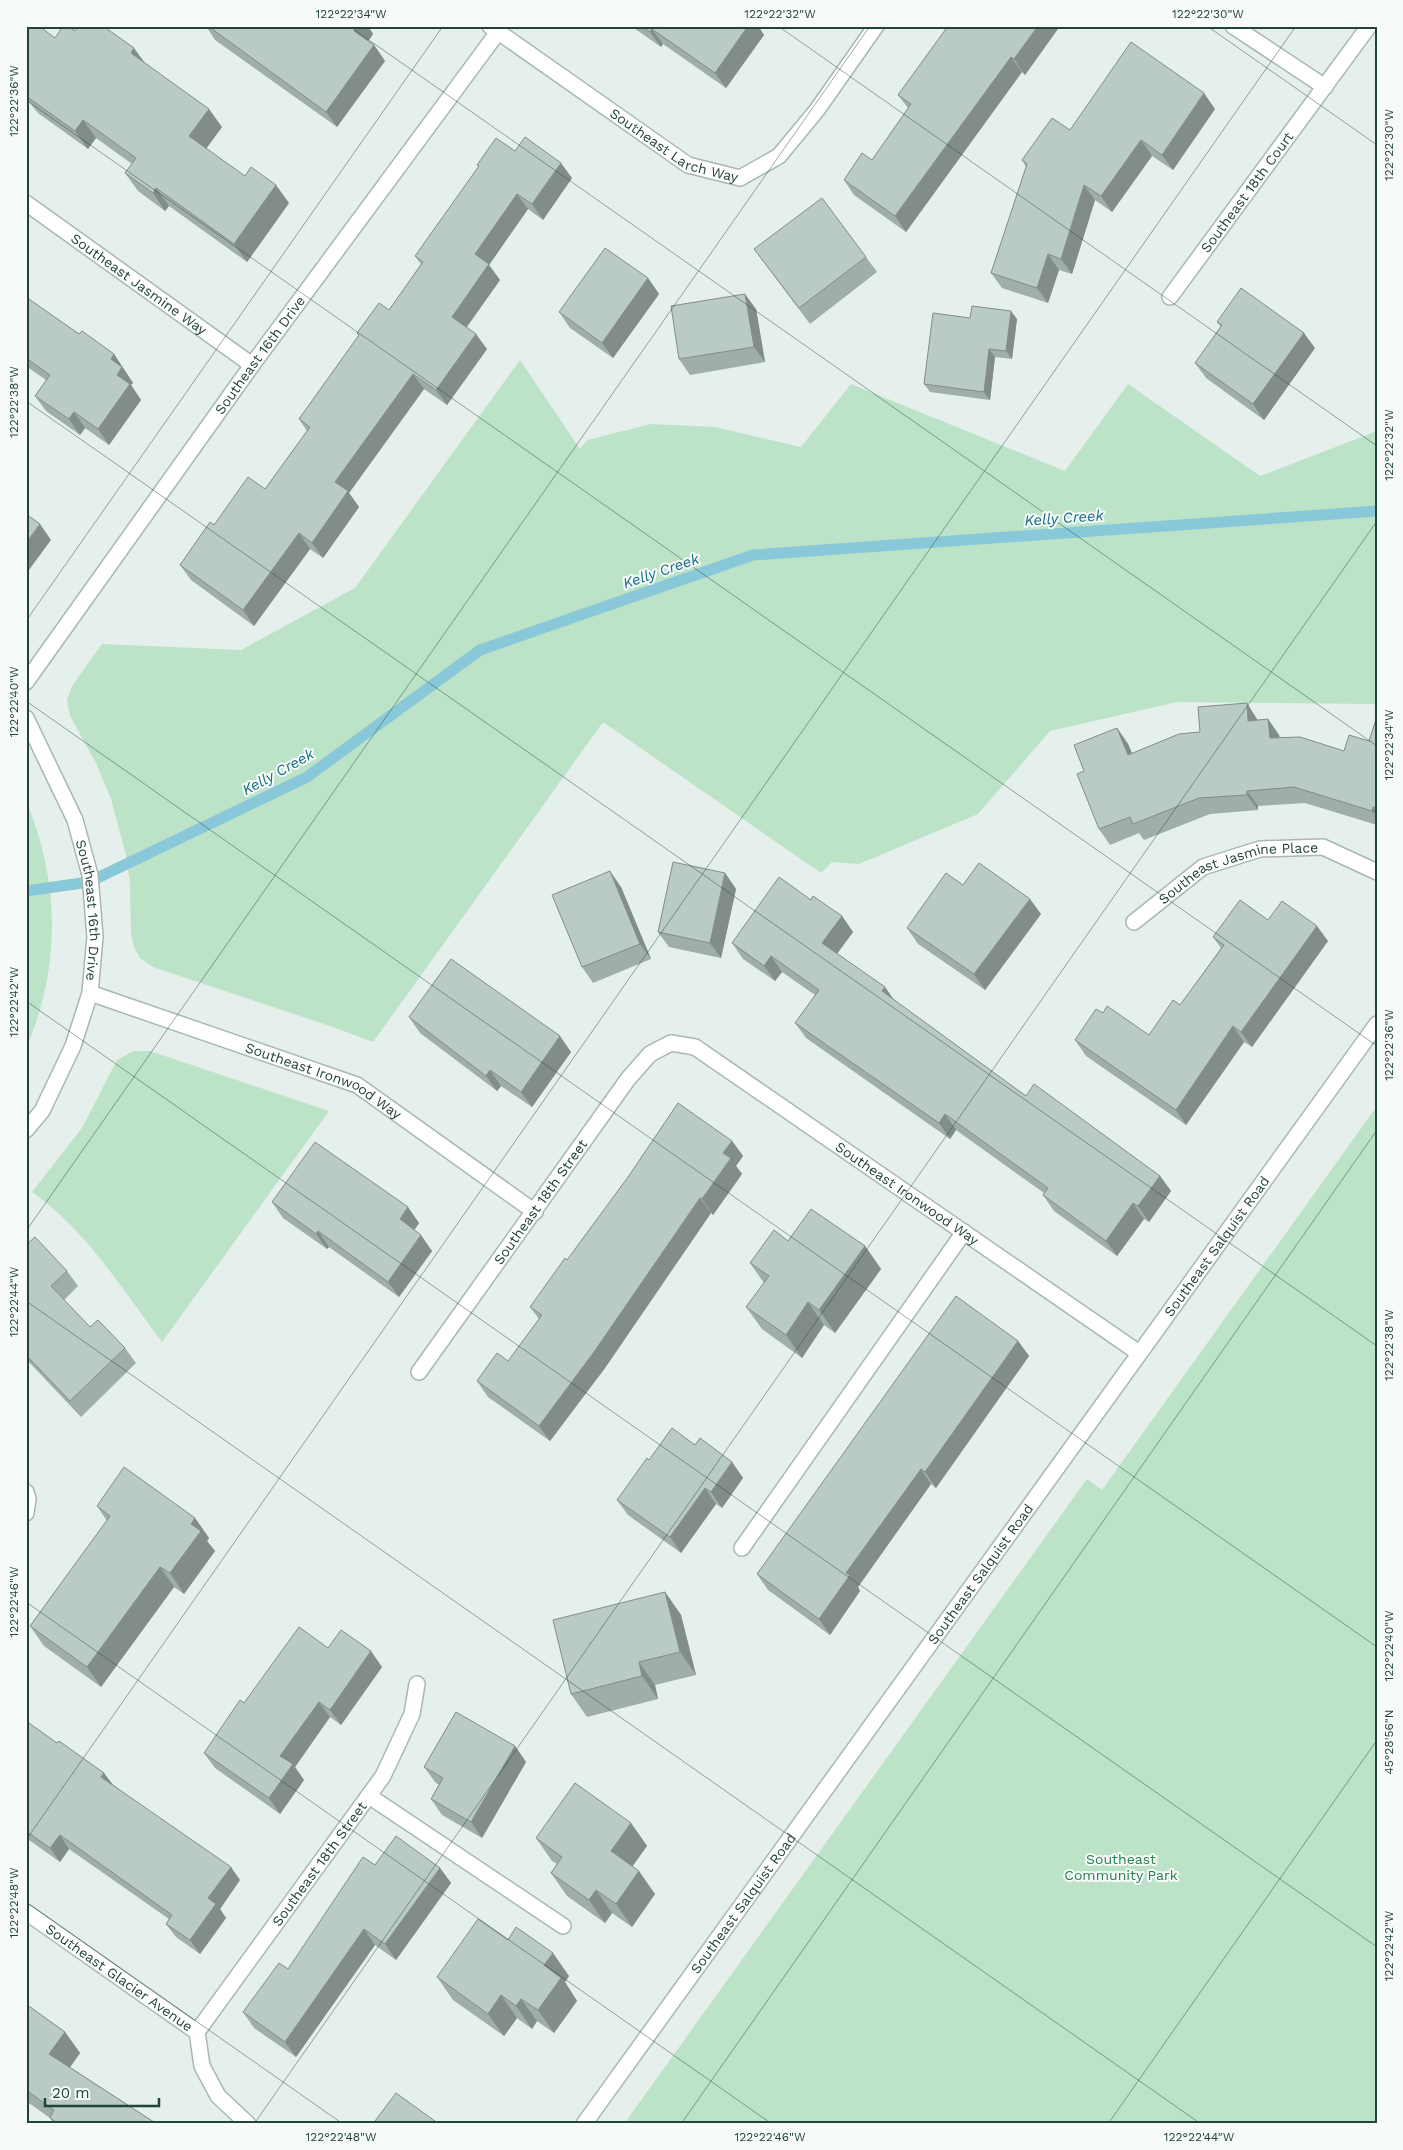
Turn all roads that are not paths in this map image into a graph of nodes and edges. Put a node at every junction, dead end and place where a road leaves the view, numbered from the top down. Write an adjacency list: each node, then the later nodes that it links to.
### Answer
1 (876, 26): 4 (street, Southeast Larch Way)
2 (1233, 26): 5 (street)
3 (1369, 26): 5 (street)
4 (494, 29): 8 (street, Southeast 16th Drive)
5 (1325, 87): 7 (street, Southeast 18th Court)
6 (26, 204): 8 (street, Southeast Jasmine Way)
7 (1170, 297)
8 (252, 365): 9 (street, Southeast 16th Drive)
9 (26, 682)
10 (26, 718): 13 (street, Southeast 16th Drive)
11 (1377, 872): 12 (street, Southeast Jasmine Place)
12 (1134, 922)
13 (90, 994): 16 (street, Southeast 16th Drive); 17 (street, Southeast Ironwood Way)
14 (1377, 1024): 19 (street, Southeast Salquist Road)
15 (671, 1042): 17 (street, Southeast 18th Street); 18 (street, Southeast Ironwood Way)
16 (26, 1130)
17 (535, 1212): 20 (street, Southeast 18th Street)
18 (964, 1232): 19 (street, Southeast Ironwood Way); 21 (street)
19 (1139, 1353): 28 (street, Southeast Salquist Road)
20 (419, 1372)
21 (742, 1548)
22 (417, 1684): 23 (street, Southeast 18th Street)
23 (369, 1796): 25 (street); 26 (street, Southeast 18th Street)
24 (26, 1912): 26 (street, Southeast Glacier Avenue)
25 (563, 1926)
26 (197, 2032): 27 (street, Southeast Glacier Avenue)
27 (248, 2124)
28 (584, 2124)

